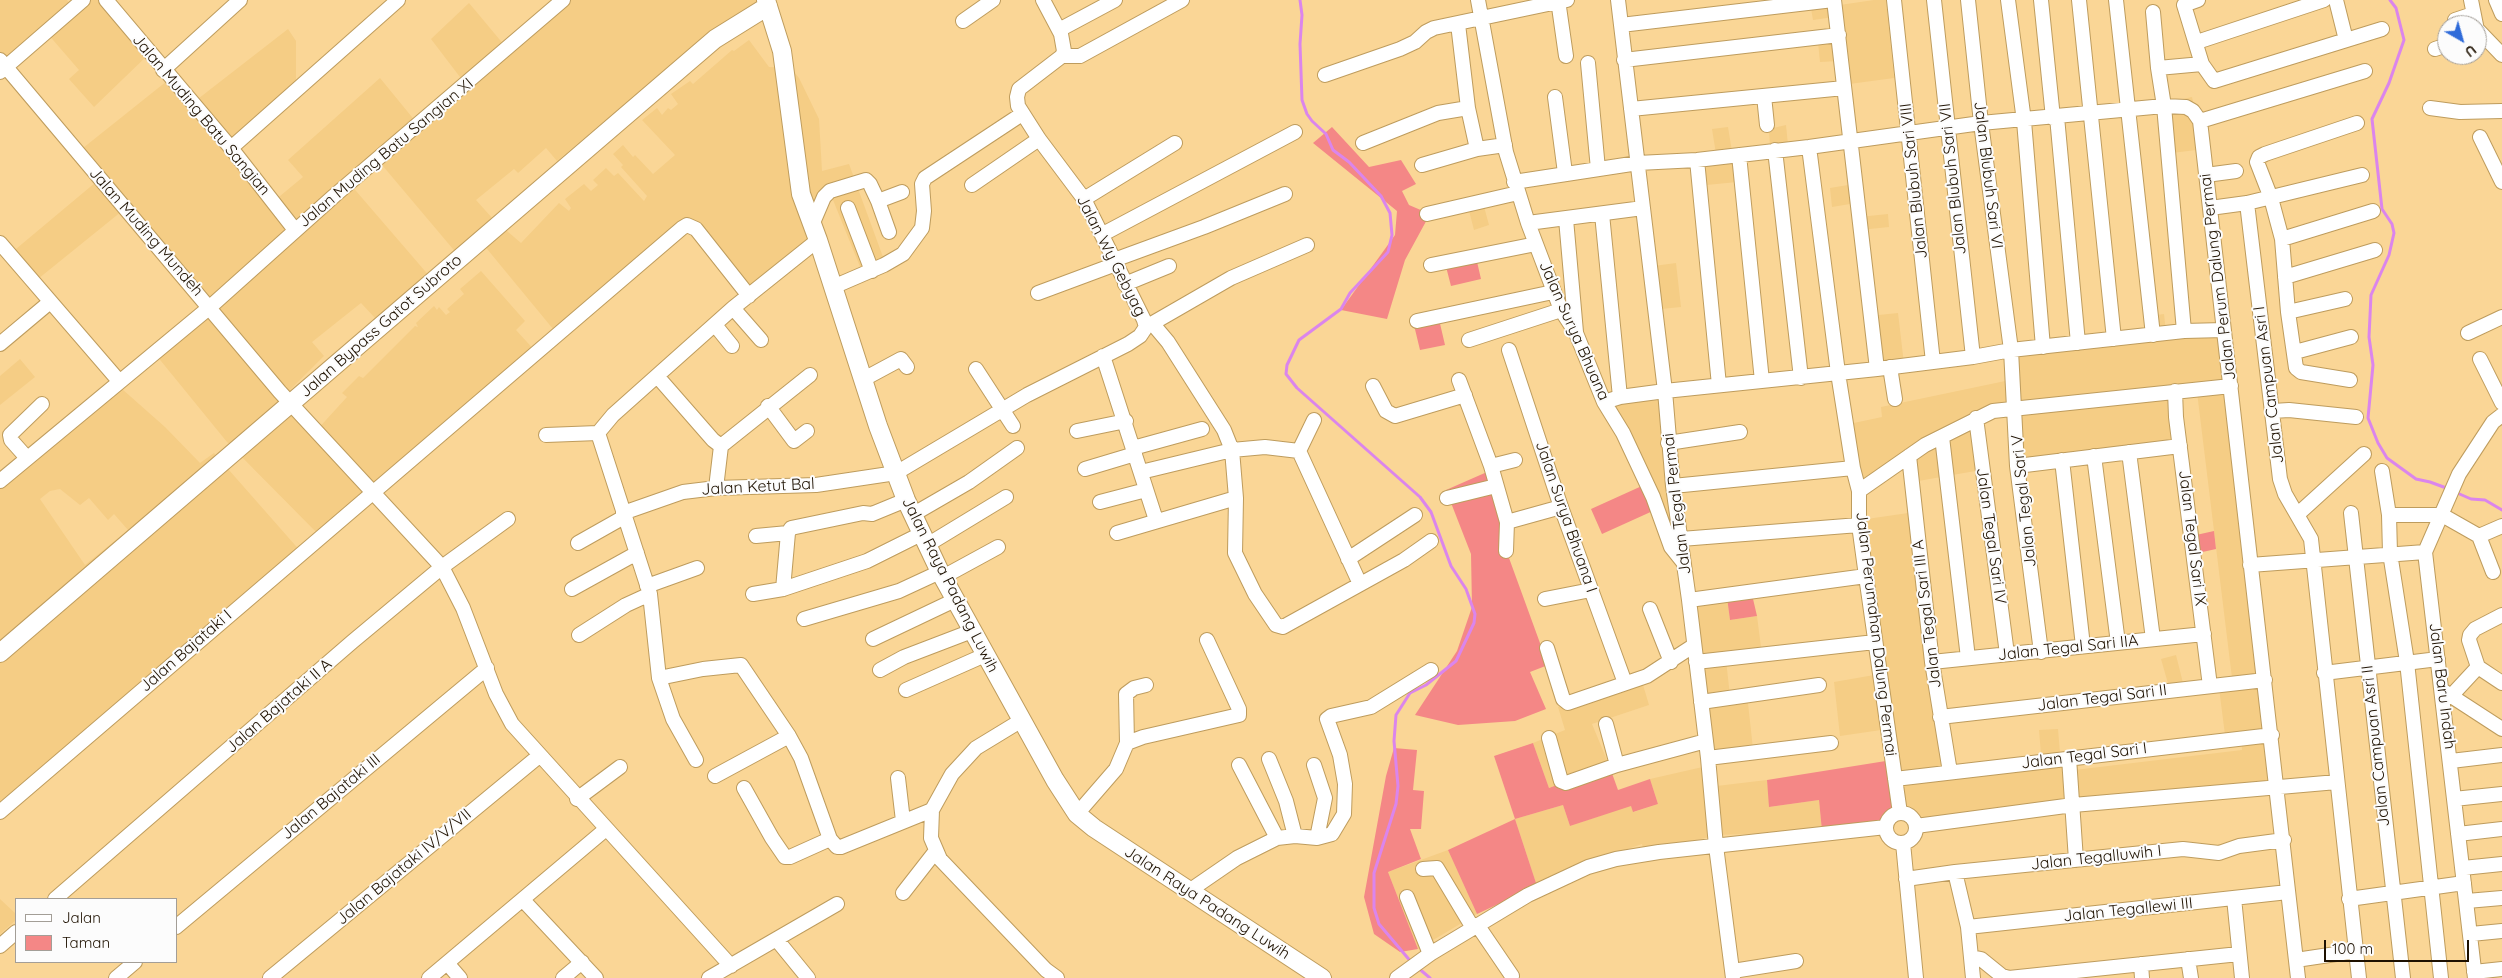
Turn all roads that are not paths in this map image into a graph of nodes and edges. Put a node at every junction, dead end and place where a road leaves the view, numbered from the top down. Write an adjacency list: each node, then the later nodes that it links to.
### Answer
1 (83, 0): 46 (street)
2 (106, 0): 48 (street, Jalan Muding Batu Sangian)
3 (240, 0): 48 (street)
4 (398, 0): 78 (street)
5 (563, 0): 107 (street, Jalan Muding Batu Sangian XI)
6 (992, 0): 31 (street)
7 (1043, 0): 35 (street)
8 (1115, 0): 35 (street)
9 (1182, 0): 41 (street)
10 (1478, 0): 30 (street, Jalan Surya Bhuana)
11 (1561, 0): 30 (street); 42 (street)
12 (1618, 0): 33 (street, Jalan Tegal Permai)
13 (1833, 0): 27 (street); 36 (street)
14 (1894, 0): 70 (street, Jalan Blubuh Sari VIII)
15 (1934, 0): 68 (street, Jalan Blubuh Sari VII)
16 (1968, 0): 66 (street, Jalan Blubuh Sari VI)
17 (2008, 0): 63 (street)
18 (2041, 0): 62 (street)
19 (2079, 0): 60 (street)
20 (2116, 0): 56 (street)
21 (2198, 0): 26 (street)
22 (2324, 0): 39 (street)
23 (2336, 0): 38 (street)
24 (2496, 0): 29 (street)
25 (767, 3): 109 (main road, Jalan Raya Padang Luwih); 178 (main road, Jalan Bypass Gatot Subroto)
26 (2180, 3): 39 (street)
27 (1755, 5): 33 (street)
28 (2153, 12): 47 (street)
29 (2502, 14)
30 (1481, 18): 32 (street); 76 (street, Jalan Surya Bhuana)
31 (963, 21)
32 (1458, 24): 50 (street); 55 (street)
33 (1621, 25): 43 (street, Jalan Tegal Permai)
34 (2382, 29): 38 (street)
35 (1059, 30): 41 (street)
36 (1839, 35): 43 (street); 51 (street)
37 (2487, 35): 40 (street)
38 (2346, 40): 45 (street)
39 (2197, 42): 45 (street)
40 (2501, 51)
41 (1062, 56): 61 (street, Jalan Wy Gebyag)
42 (1566, 56)
43 (1624, 60): 58 (street, Jalan Tegal Permai)
44 (1588, 63): 85 (street)
45 (2202, 64): 47 (street)
46 (2, 66): 128 (street, Jalan Muding Mundeh)
47 (2158, 68): 54 (street)
48 (164, 70): 78 (street, Jalan Muding Batu Sangian)
49 (2365, 71): 64 (street)
50 (1325, 74)
51 (1844, 88): 53 (street); 74 (street)
52 (1555, 96): 87 (street)
53 (1764, 96): 58 (street); 67 (street)
54 (2164, 106): 56 (street); 64 (street); 137 (street)
55 (1468, 108): 75 (street); 79 (street)
56 (2129, 108): 60 (street); 140 (street)
57 (2430, 108): 59 (street)
58 (1631, 109): 83 (street, Jalan Tegal Permai)
59 (2502, 111)
60 (2092, 113): 62 (street); 144 (street)
61 (1022, 114): 72 (street, Jalan Wy Gebyag); 119 (street)
62 (2055, 117): 63 (street); 145 (street)
63 (2024, 121): 66 (street); 148 (street)
64 (2200, 121): 89 (street, Jalan Perum Dalung Permai)
65 (2357, 123): 95 (street)
66 (1981, 124): 68 (street); 150 (street, Jalan Blubuh Sari VI)
67 (1767, 125)
68 (1948, 129): 70 (street); 153 (street, Jalan Blubuh Sari VII)
69 (1295, 132): 110 (street)
70 (1909, 134): 74 (street); 155 (street, Jalan Blubuh Sari VIII)
71 (2480, 137): 90 (street)
72 (1039, 139): 91 (street); 96 (street, Jalan Wy Gebyag)
73 (1175, 142): 96 (street)
74 (1851, 142): 77 (street); 157 (street)
75 (1363, 143)
76 (1505, 145): 79 (street); 92 (street, Jalan Surya Bhuana)
77 (1809, 147): 80 (street); 159 (street)
78 (231, 148): 107 (street, Jalan Muding Batu Sangian)
79 (1477, 149): 84 (street)
80 (1775, 150): 81 (street); 162 (street)
81 (1740, 155): 82 (street); 167 (street)
82 (1697, 160): 83 (street); 168 (street)
83 (1638, 163): 85 (street); 100 (street, Jalan Tegal Permai)
84 (1422, 165)
85 (1598, 169): 87 (street)
86 (2236, 171): 89 (street)
87 (1565, 173): 92 (street)
88 (2362, 174): 95 (street)
89 (2206, 175): 101 (street, Jalan Perum Dalung Permai)
90 (2502, 182)
91 (972, 184)
92 (1516, 187): 103 (street); 106 (street, Jalan Surya Bhuana)
93 (902, 192): 97 (street)
94 (1285, 194): 116 (street)
95 (2271, 198): 98 (street); 111 (street)
96 (1084, 199): 110 (street, Jalan Wy Gebyag)
97 (878, 202): 108 (street); 109 (street)
98 (2248, 203): 101 (street); 183 (street, Jalan Campuan Asri I)
99 (848, 208): 119 (street)
100 (1643, 208): 104 (street); 171 (street, Jalan Tegal Permai)
101 (2210, 208): 136 (street, Jalan Perum Dalung Permai)
102 (2373, 211): 111 (street)
103 (1427, 214)
104 (1602, 214): 105 (street); 174 (street)
105 (1566, 218): 106 (street); 138 (street)
106 (1528, 223): 113 (street, Jalan Surya Bhuana)
107 (295, 230): 128 (street, Jalan Muding Batu Sangian XI)
108 (889, 232)
109 (815, 233): 122 (main road, Jalan Raya Padang Luwih); 125 (street)
110 (1103, 234): 116 (street, Jalan Wy Gebyag)
111 (2282, 239): 120 (street)
112 (0, 243): 127 (street)
113 (1536, 244): 117 (street); 123 (street, Jalan Surya Bhuana)
114 (1307, 245): 135 (street)
115 (2375, 250): 120 (street)
116 (1115, 262): 121 (street, Jalan Wy Gebyag); 124 (street)
117 (1431, 264)
118 (1169, 266): 121 (street)
119 (872, 270): 122 (street)
120 (2285, 277): 131 (street)
121 (1125, 284): 135 (street, Jalan Wy Gebyag)
122 (833, 287): 163 (main road, Jalan Raya Padang Luwih)
123 (1553, 292): 130 (street, Jalan Surya Bhuana); 133 (street)
124 (1038, 293)
125 (749, 296): 129 (street); 224 (street, Jalan Bajataki I)
126 (2344, 299): 131 (street)
127 (50, 302): 146 (street); 166 (street)
128 (210, 307): 166 (street, Jalan Muding Batu Sangian XI); 178 (street, Jalan Muding Mundeh)
129 (734, 308): 134 (street); 142 (street)
130 (1561, 310): 138 (street, Jalan Surya Bhuana); 143 (street)
131 (2288, 312): 151 (street)
132 (2502, 317): 139 (street)
133 (1417, 321)
134 (715, 325): 147 (street); 161 (street)
135 (1149, 325): 152 (street, Jalan Wy Gebyag); 201 (street)
136 (2224, 330): 137 (street); 170 (street, Jalan Perum Dalung Permai)
137 (2184, 331): 140 (street)
138 (1576, 333): 176 (street, Jalan Surya Bhuana)
139 (2468, 333)
140 (2154, 335): 144 (street)
141 (2351, 336): 151 (street)
142 (761, 340)
143 (1469, 340)
144 (2114, 340): 145 (street)
145 (2078, 343): 148 (street)
146 (0, 344)
147 (732, 346)
148 (2043, 347): 150 (street)
149 (1509, 350): 230 (street, Jalan Surya Bhuana I)
150 (2012, 350): 153 (street); 181 (street, Jalan Tegal Sari V)
151 (2295, 352): 165 (street)
152 (1103, 356): 182 (street, Jalan Wy Gebyag); 186 (street)
153 (1973, 357): 155 (street)
154 (2480, 359): 179 (street)
155 (1933, 362): 157 (street)
156 (908, 367): 163 (street)
157 (1884, 368): 159 (street); 175 (street)
158 (976, 369): 182 (street)
159 (1838, 372): 162 (street); 213 (street)
160 (810, 375): 180 (street)
161 (657, 376): 194 (street); 198 (street)
162 (1801, 378): 167 (street)
163 (862, 380): 217 (main road, Jalan Raya Padang Luwih)
164 (1459, 380): 173 (street)
165 (2350, 380)
166 (120, 381): 208 (street, Jalan Muding Batu Sangian XI)
167 (1762, 381): 168 (street)
168 (1719, 385): 171 (street)
169 (1373, 386): 173 (street)
170 (2231, 386): 172 (street, Jalan Perumahan Dalung Permai); 259 (street, Jalan Perum Dalung Permai)
171 (1664, 391): 174 (street); 197 (street, Jalan Tegal Permai)
172 (2175, 391): 181 (street, Jalan Perumahan Dalung Permai); 199 (street, Jalan Tegal Sari IX)
173 (1465, 395): 211 (street)
174 (1620, 397): 176 (street)
175 (1895, 399)
176 (1604, 402): 258 (street, Jalan Surya Bhuana)
177 (42, 404): 208 (street)
178 (291, 404): 224 (street, Jalan Muding Mundeh); 289 (main road, Jalan Bypass Gatot Subroto)
179 (2502, 404)
180 (768, 406): 191 (street); 198 (street)
181 (2016, 408): 185 (street, Jalan Perumahan Dalung Permai); 212 (street, Jalan Tegal Sari V)
182 (1001, 410): 189 (street); 217 (street, Jalan Wy Gebyag)
183 (2273, 411): 184 (street); 232 (street, Jalan Campuan Asri I)
184 (2356, 417)
185 (1976, 418): 196 (street, Jalan Perumahan Dalung Permai); 290 (street, Jalan Tegal Sari IV)
186 (1126, 420): 192 (street); 202 (street)
187 (1314, 420): 203 (street)
188 (2499, 421): 236 (street)
189 (1013, 426)
190 (1202, 429): 202 (street)
191 (807, 431)
192 (1076, 431)
193 (1740, 432): 197 (street)
194 (598, 433): 195 (street); 234 (street)
195 (546, 435)
196 (1942, 437): 206 (street, Jalan Perumahan Dalung Permai); 292 (street)
197 (1668, 443): 220 (street, Jalan Tegal Permai)
198 (722, 446): 221 (street)
199 (2180, 446): 204 (street); 278 (street, Jalan Tegal Sari IX)
200 (1017, 448): 229 (street)
201 (1232, 450): 203 (street); 216 (street); 226 (street)
202 (1134, 451): 214 (street); 216 (street)
203 (1299, 451): 256 (street)
204 (2129, 452): 207 (street); 281 (street)
205 (2364, 454): 232 (street)
206 (1909, 456): 223 (street, Jalan Perumahan Dalung Permai); 296 (street, Jalan Tegal Sari III A)
207 (2094, 456): 210 (street); 284 (street)
208 (27, 458): 218 (street, Jalan Muding Batu Sangian XI)
209 (1514, 460): 211 (street)
210 (2062, 460): 212 (street); 286 (street)
211 (1491, 466): 219 (street)
212 (2017, 466): 288 (street, Jalan Tegal Sari V)
213 (1853, 468): 220 (street); 223 (street)
214 (1085, 469)
215 (2382, 471): 233 (street)
216 (1141, 472): 222 (street)
217 (896, 473): 221 (street, Jalan Ketut Bal); 229 (main road, Jalan Raya Padang Luwih)
218 (0, 481)
219 (1496, 486): 227 (street); 239 (street)
220 (1672, 486): 247 (street, Jalan Tegal Permai)
221 (716, 488): 234 (street, Jalan Ketut Bal)
222 (1146, 490): 228 (street); 238 (street)
223 (1859, 491): 240 (street, Jalan Perumahan Dalung Permai)
224 (373, 492): 260 (street, Jalan Muding Mundeh); 347 (street, Jalan Bajataki I)
225 (1006, 497): 246 (street)
226 (1236, 498): 238 (street); 265 (street)
227 (1448, 498)
228 (1100, 502)
229 (909, 507): 242 (street); 246 (main road, Jalan Raya Padang Luwih)
230 (1561, 507): 239 (street); 269 (street, Jalan Surya Bhuana I)
231 (2351, 513): 255 (street, Jalan Campuan Asri II)
232 (2298, 514): 257 (street, Jalan Campuan Asri I)
233 (2389, 514): 236 (street); 254 (street)
234 (623, 515): 249 (street, Jalan Ketut Bal); 253 (street)
235 (1415, 515): 256 (street)
236 (2442, 515): 245 (street); 252 (street)
237 (508, 519): 260 (street, Jalan Bajataki II A)
238 (1156, 520): 243 (street)
239 (1507, 522): 251 (street)
240 (1860, 526): 247 (street); 264 (street, Jalan Perumahan Dalung Permai)
241 (2502, 526): 245 (street)
242 (788, 533): 244 (street); 267 (street)
243 (1117, 533)
244 (756, 536)
245 (2479, 536): 262 (street)
246 (924, 539): 263 (main road, Jalan Raya Padang Luwih); 267 (street)
247 (1681, 539): 258 (street, Jalan Tegal Permai)
248 (1431, 541): 265 (street)
249 (578, 543)
250 (998, 547): 263 (street)
251 (1506, 551)
252 (2425, 552): 254 (street); 293 (street, Jalan Baru Indah)
253 (637, 553): 266 (street); 268 (street)
254 (2390, 553): 255 (street); 297 (street)
255 (2356, 557): 257 (street); 298 (street, Jalan Campuan Asri II)
256 (1348, 559): 265 (street)
257 (2312, 560): 259 (street); 303 (street, Jalan Campuan Asri I)
258 (1683, 562): 273 (street, Jalan Tegal Permai)
259 (2250, 565): 306 (street, Jalan Perum Dalung Permai)
260 (442, 567): 300 (street, Jalan Muding Mundeh); 377 (street, Jalan Bajataki II A)
261 (697, 568): 268 (street)
262 (2493, 572)
263 (941, 574): 271 (main road, Jalan Raya Padang Luwih); 276 (street)
264 (1866, 576): 273 (street); 283 (street, Jalan Perumahan Dalung Permai)
265 (1360, 584)
266 (572, 589)
267 (783, 589): 270 (street)
268 (648, 590): 279 (street); 304 (street)
269 (1591, 590): 272 (street); 307 (street, Jalan Surya Bhuana I)
270 (753, 594)
271 (955, 600): 277 (main road, Jalan Raya Padang Luwih); 280 (street)
272 (1545, 600)
273 (1689, 600): 285 (street, Jalan Tegal Permai)
274 (1650, 609): 294 (street)
275 (2502, 615): 299 (street)
276 (804, 619)
277 (972, 631): 291 (main road, Jalan Raya Padang Luwih); 301 (street)
278 (2204, 634): 281 (street, Jalan Tegal Sari IIA); 310 (street, Jalan Tegal Sari IX)
279 (579, 635)
280 (873, 639)
281 (2153, 639): 284 (street, Jalan Tegal Sari IIA)
282 (1207, 640): 322 (street)
283 (1875, 642): 295 (street); 338 (street, Jalan Perumahan Dalung Permai)
284 (2118, 643): 286 (street, Jalan Tegal Sari IIA)
285 (1693, 646): 294 (street); 295 (street, Jalan Tegal Permai)
286 (2083, 646): 288 (street, Jalan Tegal Sari IIA)
287 (1548, 648): 307 (street)
288 (2041, 652): 290 (street, Jalan Tegal Sari IIA)
289 (0, 653)
290 (2007, 654): 292 (street, Jalan Tegal Sari IIA)
291 (985, 655): 311 (street); 315 (main road, Jalan Raya Padang Luwih)
292 (1968, 658): 296 (street, Jalan Tegal Sari IIA)
293 (2438, 659): 297 (street); 312 (street, Jalan Baru Indah)
294 (1671, 662): 307 (street)
295 (1696, 662): 313 (street, Jalan Tegal Permai)
296 (1932, 662): 314 (street, Jalan Tegal Sari III A)
297 (2407, 662): 298 (street); 371 (street)
298 (2367, 666): 303 (street); 375 (street, Jalan Campuan Asri II)
299 (2478, 667): 305 (street); 312 (street)
300 (487, 668): 325 (street, Jalan Muding Mundeh); 384 (street, Jalan Bajataki III)
301 (880, 670)
302 (1431, 670): 358 (street)
303 (2324, 674): 339 (street, Jalan Campuan Asri I)
304 (659, 678): 319 (street); 329 (street)
305 (2501, 679)
306 (2265, 680): 310 (street, Jalan Tegal Sari II); 318 (street, Jalan Perum Dalung Permai)
307 (1624, 683)
308 (1146, 685): 322 (street)
309 (1820, 685): 313 (street)
310 (2210, 686): 314 (street, Jalan Tegal Sari II)
311 (906, 690)
312 (2447, 693): 317 (street); 330 (street, Jalan Baru Indah)
313 (1701, 702): 321 (street, Jalan Tegal Permai)
314 (1940, 717): 335 (street, Jalan Tegal Sari III A)
315 (1022, 720): 346 (street); 349 (main road, Jalan Raya Padang Luwih)
316 (1606, 724): 333 (street)
317 (2502, 729)
318 (2272, 735): 327 (street, Jalan Tegal Sari I); 341 (street, Jalan Perum Dalung Permai)
319 (790, 736): 336 (street); 359 (street)
320 (1550, 738): 333 (street)
321 (1706, 741): 326 (street, Jalan Tegal Permai); 333 (street)
322 (1127, 743): 349 (street)
323 (1831, 743): 326 (street)
324 (2502, 755): 330 (street)
325 (539, 756): 343 (street, Jalan Muding Mundeh); 411 (street, Jalan Bajataki IV/V/VII)
326 (1708, 758): 362 (street, Jalan Tegal Permai)
327 (2069, 758): 335 (street, Jalan Tegal Sari I); 345 (street)
328 (1269, 759): 356 (street)
329 (696, 760)
330 (2451, 761): 344 (street, Jalan Baru Indah)
331 (1239, 765): 357 (street)
332 (1314, 765): 358 (street)
333 (1617, 765)
334 (620, 767): 343 (street)
335 (1950, 772): 338 (street, Jalan Tegal Sari I)
336 (715, 776)
337 (898, 778): 350 (street)
338 (1895, 778): 348 (street, Jalan Perumahan Dalung Permai)
339 (2336, 782): 341 (street); 380 (street, Jalan Campuan Asri I)
340 (744, 788): 359 (street)
341 (2278, 788): 345 (street); 360 (street, Jalan Perum Dalung Permai)
342 (2502, 794): 344 (street)
343 (578, 799): 353 (street, Jalan Muding Mundeh)
344 (2454, 799): 355 (street, Jalan Baru Indah)
345 (2073, 804): 351 (street); 364 (street)
346 (932, 810): 350 (street); 363 (street)
347 (0, 812)
348 (1900, 813): 351 (street); 352 (street)
349 (1077, 814): 372 (main road, Jalan Raya Padang Luwih)
350 (903, 821): 359 (street)
351 (1916, 826): 361 (street)
352 (1886, 827): 361 (street); 362 (street)
353 (606, 829): 381 (street); 402 (street, Jalan Muding Mundeh)
354 (2502, 829): 355 (street)
355 (2458, 834): 366 (street, Jalan Baru Indah)
356 (1295, 836): 357 (street); 358 (street)
357 (1277, 838): 372 (street)
358 (1316, 838)
359 (830, 839)
360 (2284, 840): 364 (street, Jalan Tegalluwih I); 373 (street, Jalan Perum Dalung Permai)
361 (1903, 843): 369 (street)
362 (1716, 846): 385 (street); 405 (street, Jalan Tegal Permai)
363 (935, 852): 374 (street); 418 (street)
364 (2076, 860): 368 (street, Jalan Tegalluwih I)
365 (2502, 864): 366 (street)
366 (2463, 868): 370 (street, Jalan Baru Indah)
367 (1423, 869): 385 (street)
368 (1955, 872): 369 (street, Jalan Tegalluwih I); 386 (street)
369 (1906, 879): 421 (street)
370 (2464, 883): 371 (street); 382 (street, Jalan Baru Indah)
371 (2430, 889): 375 (street); 429 (street)
372 (1189, 891): 419 (main road, Jalan Raya Padang Luwih)
373 (2288, 892): 378 (street, Jalan Tegallewi III); 397 (street, Jalan Perum Dalung Permai)
374 (903, 893)
375 (2393, 893): 380 (street); 428 (street, Jalan Campuan Asri II)
376 (1407, 897): 393 (street)
377 (56, 898)
378 (2234, 898): 386 (street, Jalan Tegallewi III); 394 (street)
379 (2502, 898): 382 (street)
380 (2349, 899): 392 (street, Jalan Campuan Asri I)
381 (523, 900): 399 (street); 401 (street)
382 (2467, 901): 389 (street, Jalan Baru Indah)
383 (837, 904): 390 (street)
384 (178, 925)
385 (1476, 927): 393 (street); 408 (street)
386 (1968, 927): 395 (street)
387 (2502, 931): 389 (street)
388 (15, 933): 391 (street)
389 (2471, 934): 407 (street, Jalan Baru Indah)
390 (776, 940): 402 (street); 417 (street)
391 (0, 946)
392 (2356, 951): 397 (street); 427 (street, Jalan Campuan Asri I)
393 (1430, 954): 420 (street)
394 (2239, 954): 396 (street); 425 (street)
395 (1971, 957): 422 (street); 423 (street)
396 (2188, 959): 404 (street); 424 (street)
397 (2296, 960): 426 (street, Jalan Perum Dalung Permai)
398 (1796, 961): 405 (street)
399 (582, 962): 414 (street); 415 (street)
400 (134, 963): 410 (street)
401 (447, 963): 412 (street); 413 (street)
402 (731, 966): 416 (street)
403 (2502, 969): 407 (street)
404 (2142, 971): 406 (street)
405 (1733, 974)
406 (2090, 974): 409 (street)
407 (2475, 975)
408 (1512, 976)
409 (2043, 976): 423 (street)
410 (116, 978)
411 (270, 978)
412 (429, 978)
413 (460, 978)
414 (563, 978)
415 (596, 978)
416 (709, 978)
417 (808, 978)
418 (1057, 978)
419 (1322, 978)
420 (1397, 978)
421 (1916, 978)
422 (1973, 978)
423 (2009, 978)
424 (2191, 978)
425 (2242, 978)
426 (2298, 978)
427 (2359, 978)
428 (2403, 978)
429 (2441, 978)

